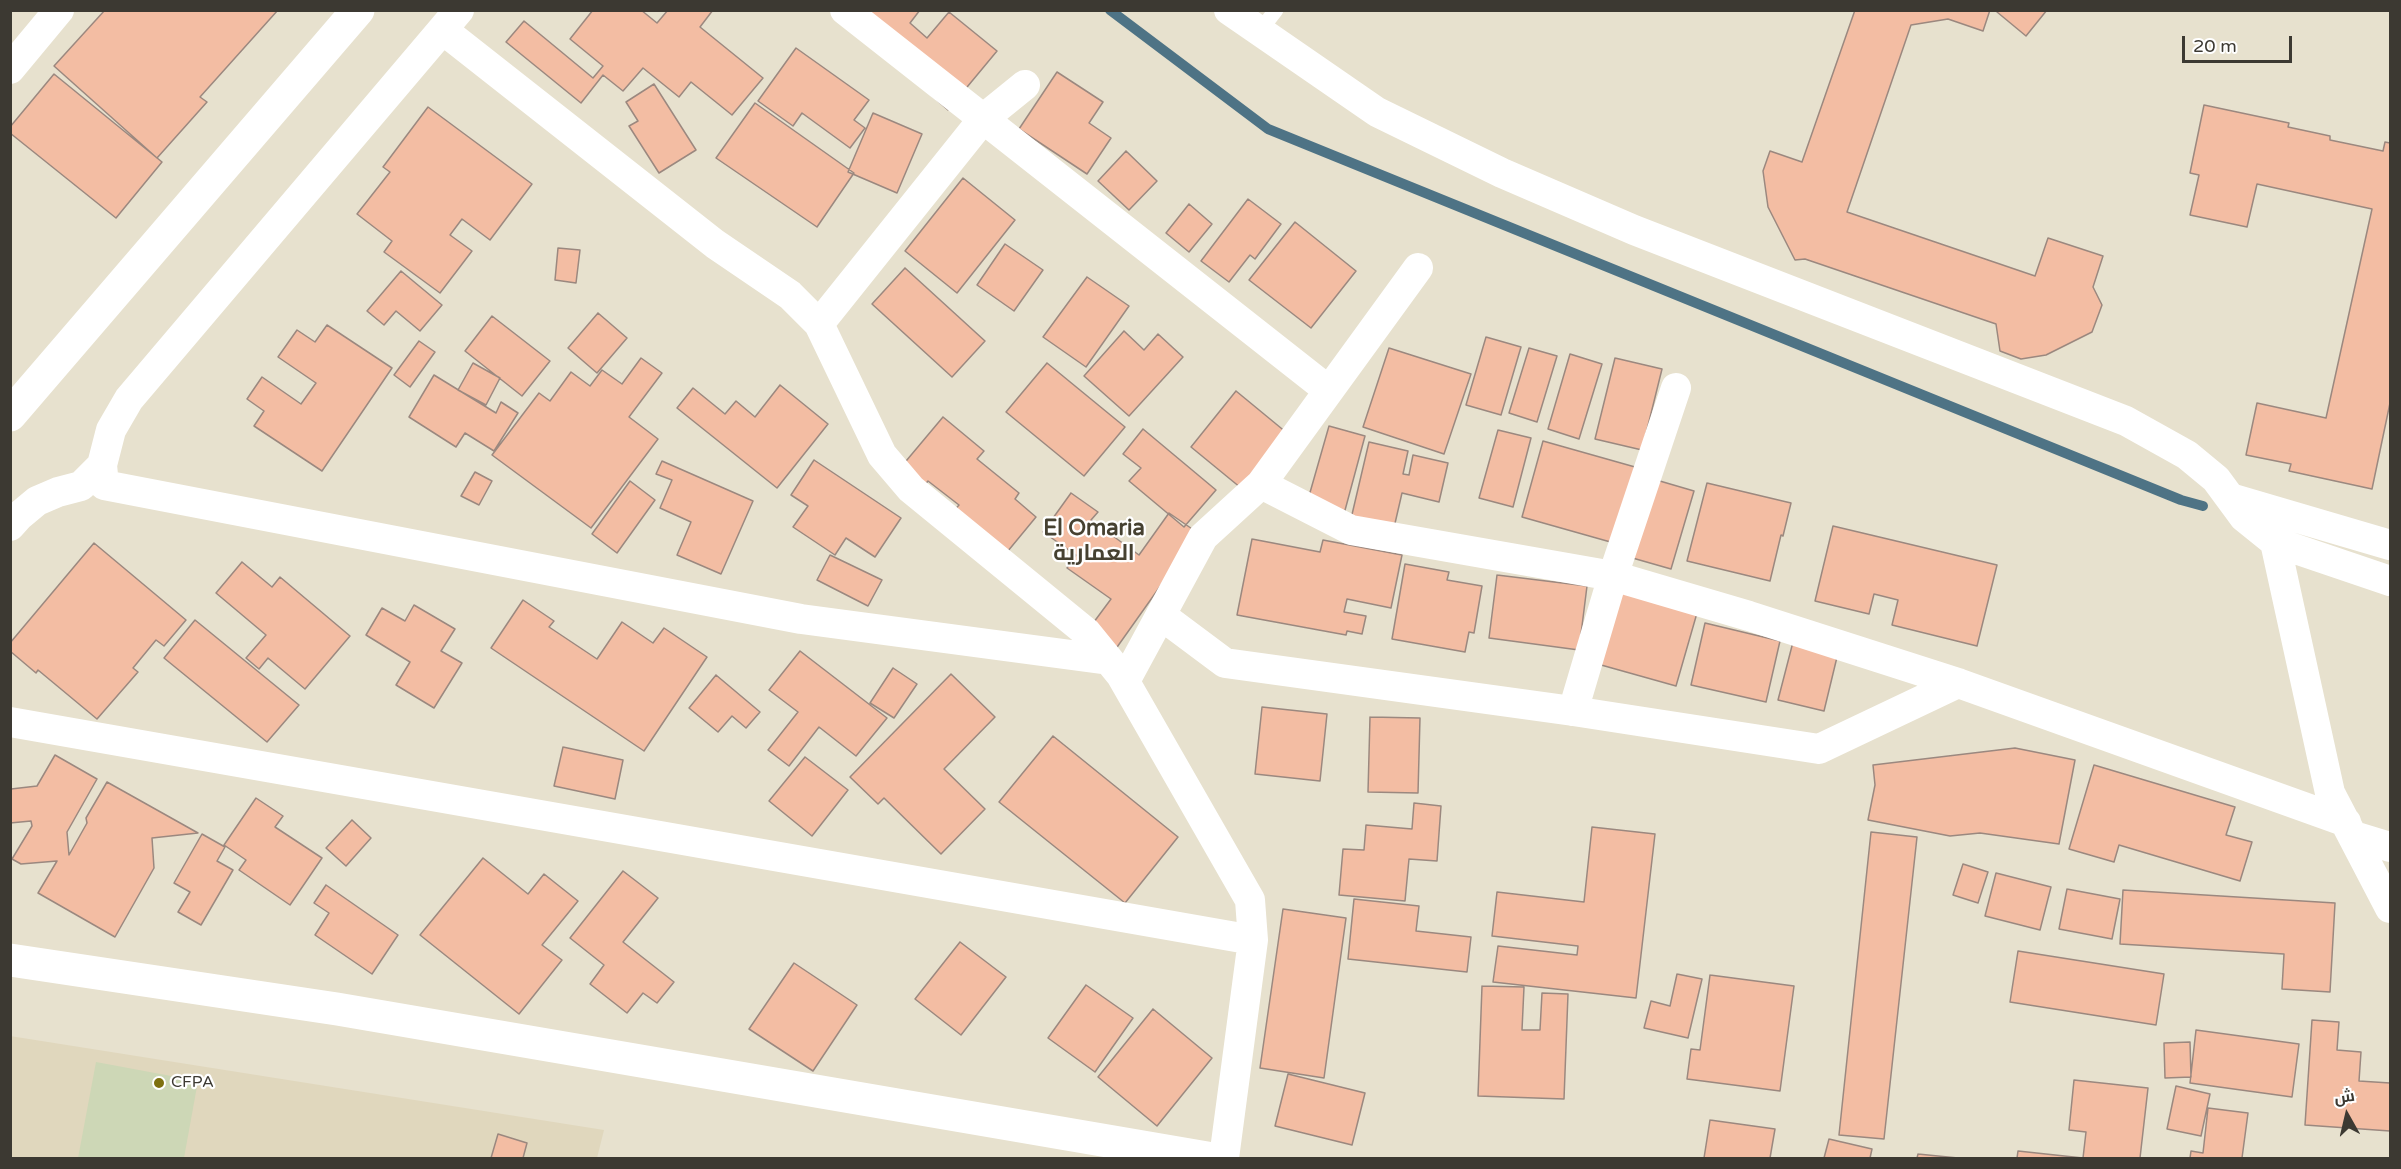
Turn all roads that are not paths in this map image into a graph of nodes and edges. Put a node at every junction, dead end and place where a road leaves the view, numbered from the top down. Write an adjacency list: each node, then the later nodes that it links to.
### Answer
1 (59, 10): 7 (street)
2 (358, 10): 14 (main road)
3 (845, 10): 9 (street)
4 (1229, 10): 6 (street)
5 (451, 20): 11 (street); 15 (street)
6 (1268, 21): 17 (street)
7 (10, 69)
8 (1025, 85): 9 (street)
9 (983, 119): 11 (street); 13 (street)
10 (1418, 267): 13 (street)
11 (819, 324): 24 (street)
12 (1676, 388): 21 (street)
13 (1328, 390): 16 (street)
14 (10, 415)
15 (102, 465): 18 (street); 24 (street)
16 (1261, 484): 21 (street); 23 (street)
17 (2230, 498): 19 (street); 20 (street)
18 (10, 526)
19 (2275, 542): 22 (street); 28 (street)
20 (2391, 545)
21 (1613, 576): 25 (street); 26 (street)
22 (2391, 581)
23 (1162, 616): 24 (street); 26 (street)
24 (1117, 671): 31 (street)
25 (1958, 683): 26 (street); 28 (street)
26 (1573, 711)
27 (10, 722): 31 (street)
28 (2350, 829): 29 (street); 30 (street)
29 (2391, 847)
30 (2391, 908)
31 (1253, 940): 34 (street)
32 (10, 960): 33 (main road)
33 (1207, 1158)
34 (1224, 1158)

